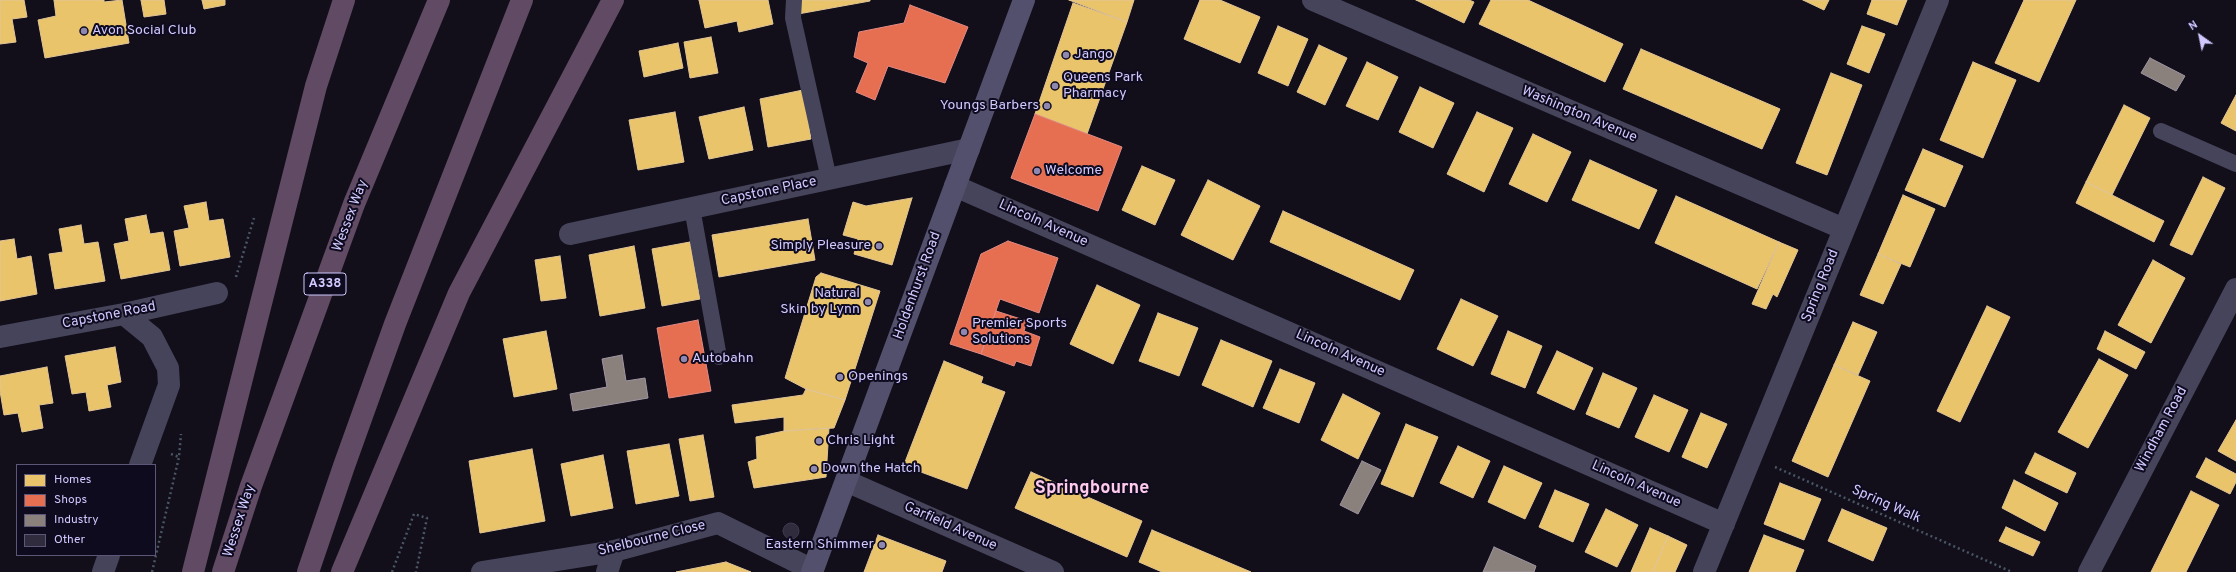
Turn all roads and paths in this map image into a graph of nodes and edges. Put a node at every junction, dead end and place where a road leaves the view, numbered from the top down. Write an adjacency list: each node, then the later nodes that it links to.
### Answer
1 (344, 0): 35 (highway)
2 (439, 0): 36 (highway, Wessex Way / A338)
3 (522, 0): 37 (highway)
4 (613, 0): 38 (highway)
5 (794, 0): 12 (lane)
6 (1024, 0): 10 (street, Holdenhurst Road)
7 (1938, 0): 16 (street, Spring Road)
8 (1316, 1): 16 (street, Washington Avenue)
9 (2161, 131): 11 (lane)
10 (969, 149): 12 (street, Capstone Place); 13 (street, Holdenhurst Road)
11 (2236, 164)
12 (829, 179): 14 (street, Capstone Place)
13 (955, 186): 26 (street, Holdenhurst Road); 27 (street, Lincoln Avenue)
14 (692, 208): 17 (street, Capstone Place); 22 (lane)
15 (256, 211): 19 (path)
16 (1844, 229): 24 (street, Spring Road)
17 (570, 234)
18 (2236, 289): 46 (street, Windham Road)
19 (217, 293): 20 (street, Capstone Road)
20 (124, 314): 21 (street, Capstone Road); 25 (street)
21 (0, 336)
22 (718, 357)
23 (181, 427): 29 (path)
24 (1751, 457): 27 (street, Spring Road); 45 (path, Spring Walk)
25 (140, 464)
26 (846, 481): 32 (street, Holdenhurst Road); 43 (street, Garfield Avenue)
27 (1724, 524): 44 (street, Spring Road)
28 (614, 551): 32 (street, Shelbourne Close); 41 (street, Shelbourne Close); 42 (street)
29 (156, 555)
30 (109, 556): 33 (street)
31 (156, 556): 34 (path)
32 (812, 571)
33 (103, 572)
34 (152, 572)
35 (193, 572)
36 (223, 572)
37 (308, 572)
38 (342, 572)
39 (392, 572): 40 (path)
40 (416, 572)
41 (482, 572)
42 (607, 572)
43 (1053, 572)
44 (1704, 572)
45 (2012, 572)
46 (2089, 572)

